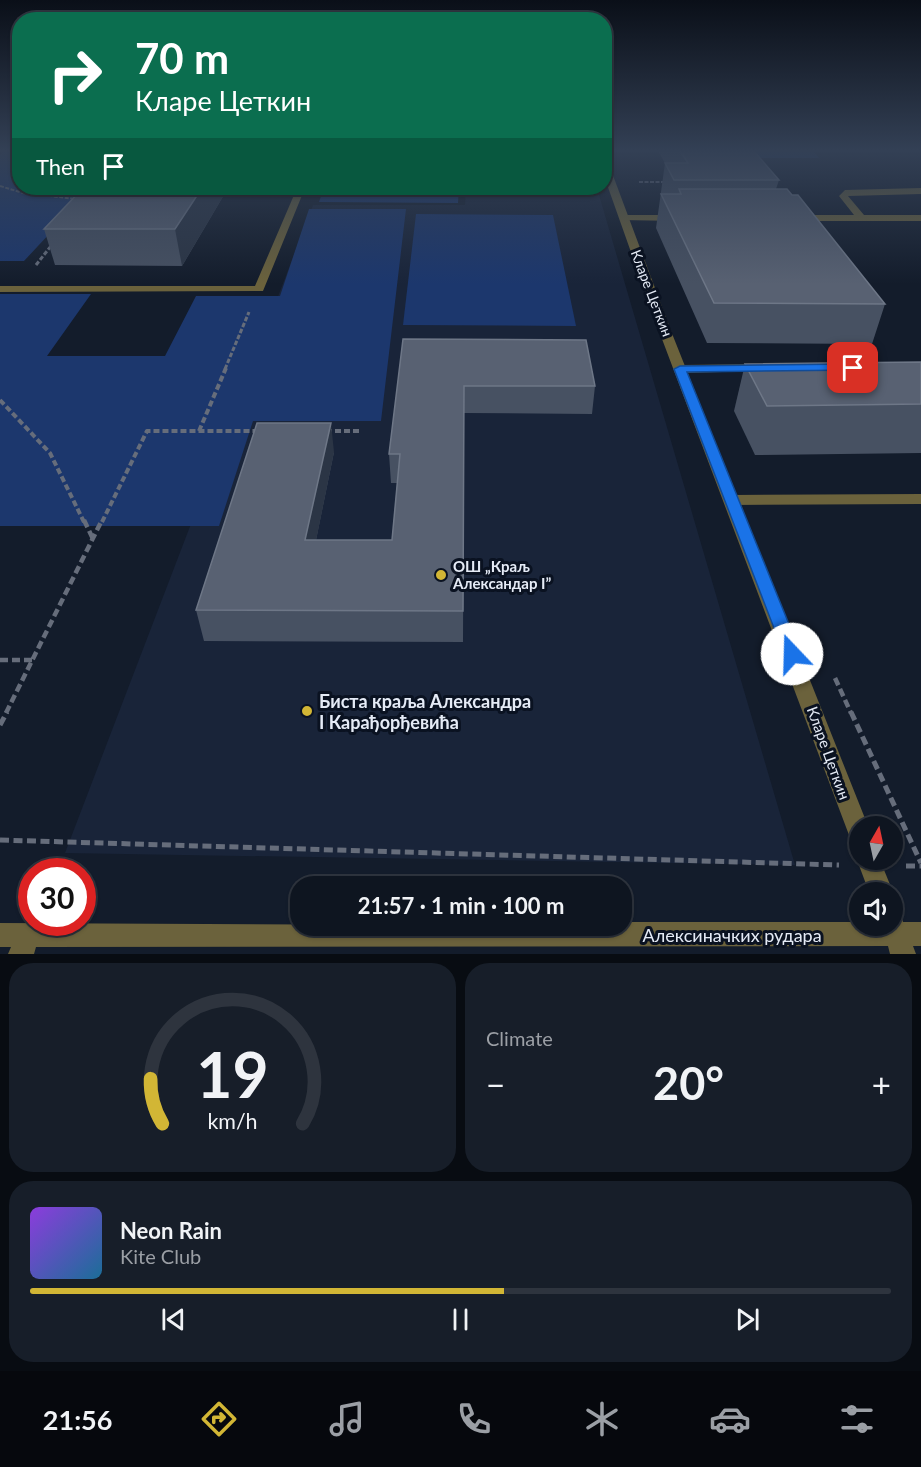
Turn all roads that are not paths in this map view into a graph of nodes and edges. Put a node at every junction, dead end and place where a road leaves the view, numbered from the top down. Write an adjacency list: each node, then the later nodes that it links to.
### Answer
1 (298, 196): 9 (street)
2 (615, 196): 4 (street, Кларе Цеткин)
3 (843, 196): 8 (street)
4 (623, 218): 5 (street); 11 (street, Кларе Цеткин)
5 (687, 218)
6 (785, 218): 8 (street)
7 (921, 218): 8 (street)
8 (862, 219)
9 (0, 289)
10 (778, 368): 11 (street)
11 (680, 369): 13 (street, Кларе Цеткин)
12 (921, 499): 13 (street)
13 (732, 500): 14 (street, Кларе Цеткин)
14 (853, 816)
15 (921, 934): 17 (street, Алексиначких рудара)
16 (0, 935): 18 (street, Алексиначких рудара)
17 (897, 938): 18 (street, Алексиначких рудара)
18 (24, 944)

